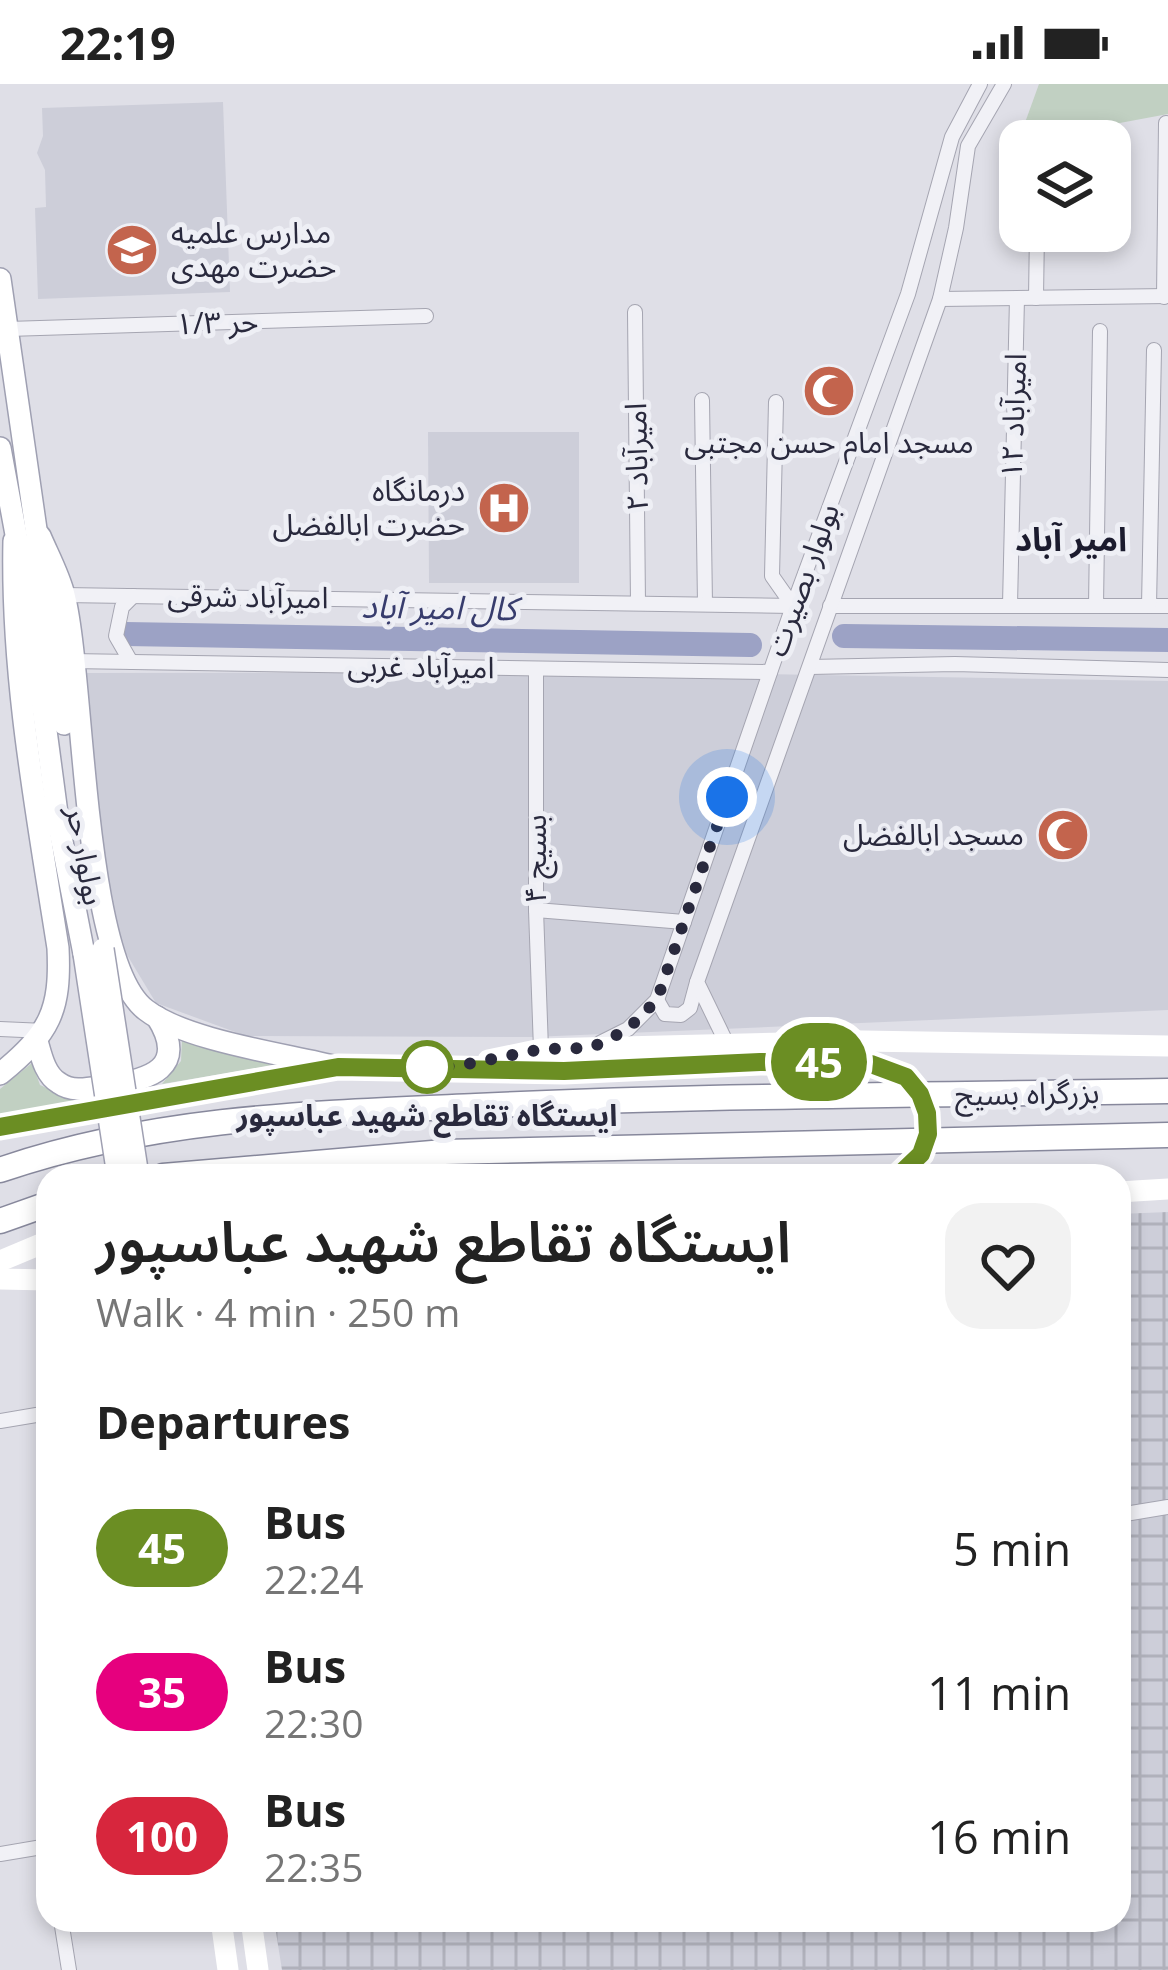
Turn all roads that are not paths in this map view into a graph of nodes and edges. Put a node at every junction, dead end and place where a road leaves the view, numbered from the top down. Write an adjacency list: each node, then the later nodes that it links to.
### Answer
1 (980, 84): 15 (street, بولوار بصیرت)
2 (1004, 84): 7 (street, بولوار بصیرت)
3 (1166, 123): 6 (street)
4 (1036, 252): 9 (street)
5 (0, 279): 12 (main road)
6 (1166, 296): 9 (street)
7 (940, 298): 8 (street); 16 (street, بولوار بصیرت)
8 (1017, 298): 9 (street); 28 (street, امیرآباد ۱۲)
9 (1036, 298)
10 (635, 312): 24 (street, امیرآباد ۲)
11 (426, 316): 12 (street, حر ۱/۳)
12 (8, 329): 20 (main road)
13 (1100, 332): 29 (street)
14 (1154, 350): 30 (street)
15 (877, 377): 16 (street); 26 (street, بولوار بصیرت)
16 (909, 387): 27 (street, بولوار بصیرت)
17 (701, 400): 25 (street)
18 (776, 402): 26 (street)
19 (0, 448): 21 (main road)
20 (40, 536): 22 (main road); 40 (main road, بولوار حر)
21 (14, 541): 40 (main road, بولوار حر); 45 (main road)
22 (64, 595): 23 (street, امیرآباد شرقی); 32 (main road)
23 (133, 596): 24 (street, امیرآباد شرقی); 33 (street)
24 (638, 603): 25 (street, امیرآباد شرقی)
25 (705, 604): 26 (street, امیرآباد شرقی)
26 (793, 605): 37 (street, بولوار بصیرت)
27 (830, 605): 28 (street); 35 (street, بولوار بصیرت)
28 (1010, 605): 29 (street)
29 (1096, 606): 30 (street)
30 (1148, 606): 31 (street)
31 (1168, 606)
32 (71, 662): 33 (street, امیرآباد غربی); 43 (main road)
33 (131, 662): 34 (street, امیرآباد غربی)
34 (536, 668): 37 (street, امیرآباد غربی); 38 (street, بسیج ۴)
35 (810, 668): 36 (street); 41 (street, بولوار بصیرت)
36 (1168, 670)
37 (770, 672): 39 (street, بولوار بصیرت)
38 (536, 910): 39 (street); 49 (street, بسیج ۴)
39 (684, 922): 42 (street, بولوار بصیرت)
40 (93, 952): 56 (main road, بولوار حر, bridge); 57 (main road, بولوار حر, bridge)
41 (698, 982): 42 (street); 46 (street)
42 (657, 1000): 48 (street)
43 (157, 1017): 45 (main road); 51 (main road)
44 (0, 1029): 45 (street)
45 (41, 1036): 52 (main road)
46 (727, 1044): 47 (main road); 48 (main road)
47 (1168, 1046)
48 (591, 1048): 49 (main road)
49 (542, 1049): 50 (main road)
50 (458, 1066): 51 (main road); 59 (main road, bridge)
51 (338, 1067): 54 (main road)
52 (0, 1074)
53 (1168, 1091): 60 (highway, بزرگراه بسیج)
54 (0, 1127)
55 (1168, 1135): 58 (highway, بزرگراه بسیج)
56 (117, 1164)
57 (136, 1164)
58 (298, 1164)
59 (911, 1164)
60 (0, 1170)
61 (1168, 1190): 62 (main road)
62 (1131, 1192)
63 (36, 1208): 64 (highway)
64 (0, 1220)
65 (36, 1246): 66 (main road)
66 (0, 1261)
67 (0, 1279): 68 (main road)
68 (36, 1280)
69 (36, 1415): 70 (street)
70 (0, 1420)
71 (1168, 1507): 72 (street)
72 (1131, 1513)
73 (36, 1848): 74 (street)
74 (0, 1854)
75 (64, 1932): 78 (street)
76 (222, 1932): 79 (main road)
77 (252, 1932): 80 (main road)
78 (69, 1970)
79 (228, 1970)
80 (258, 1970)

